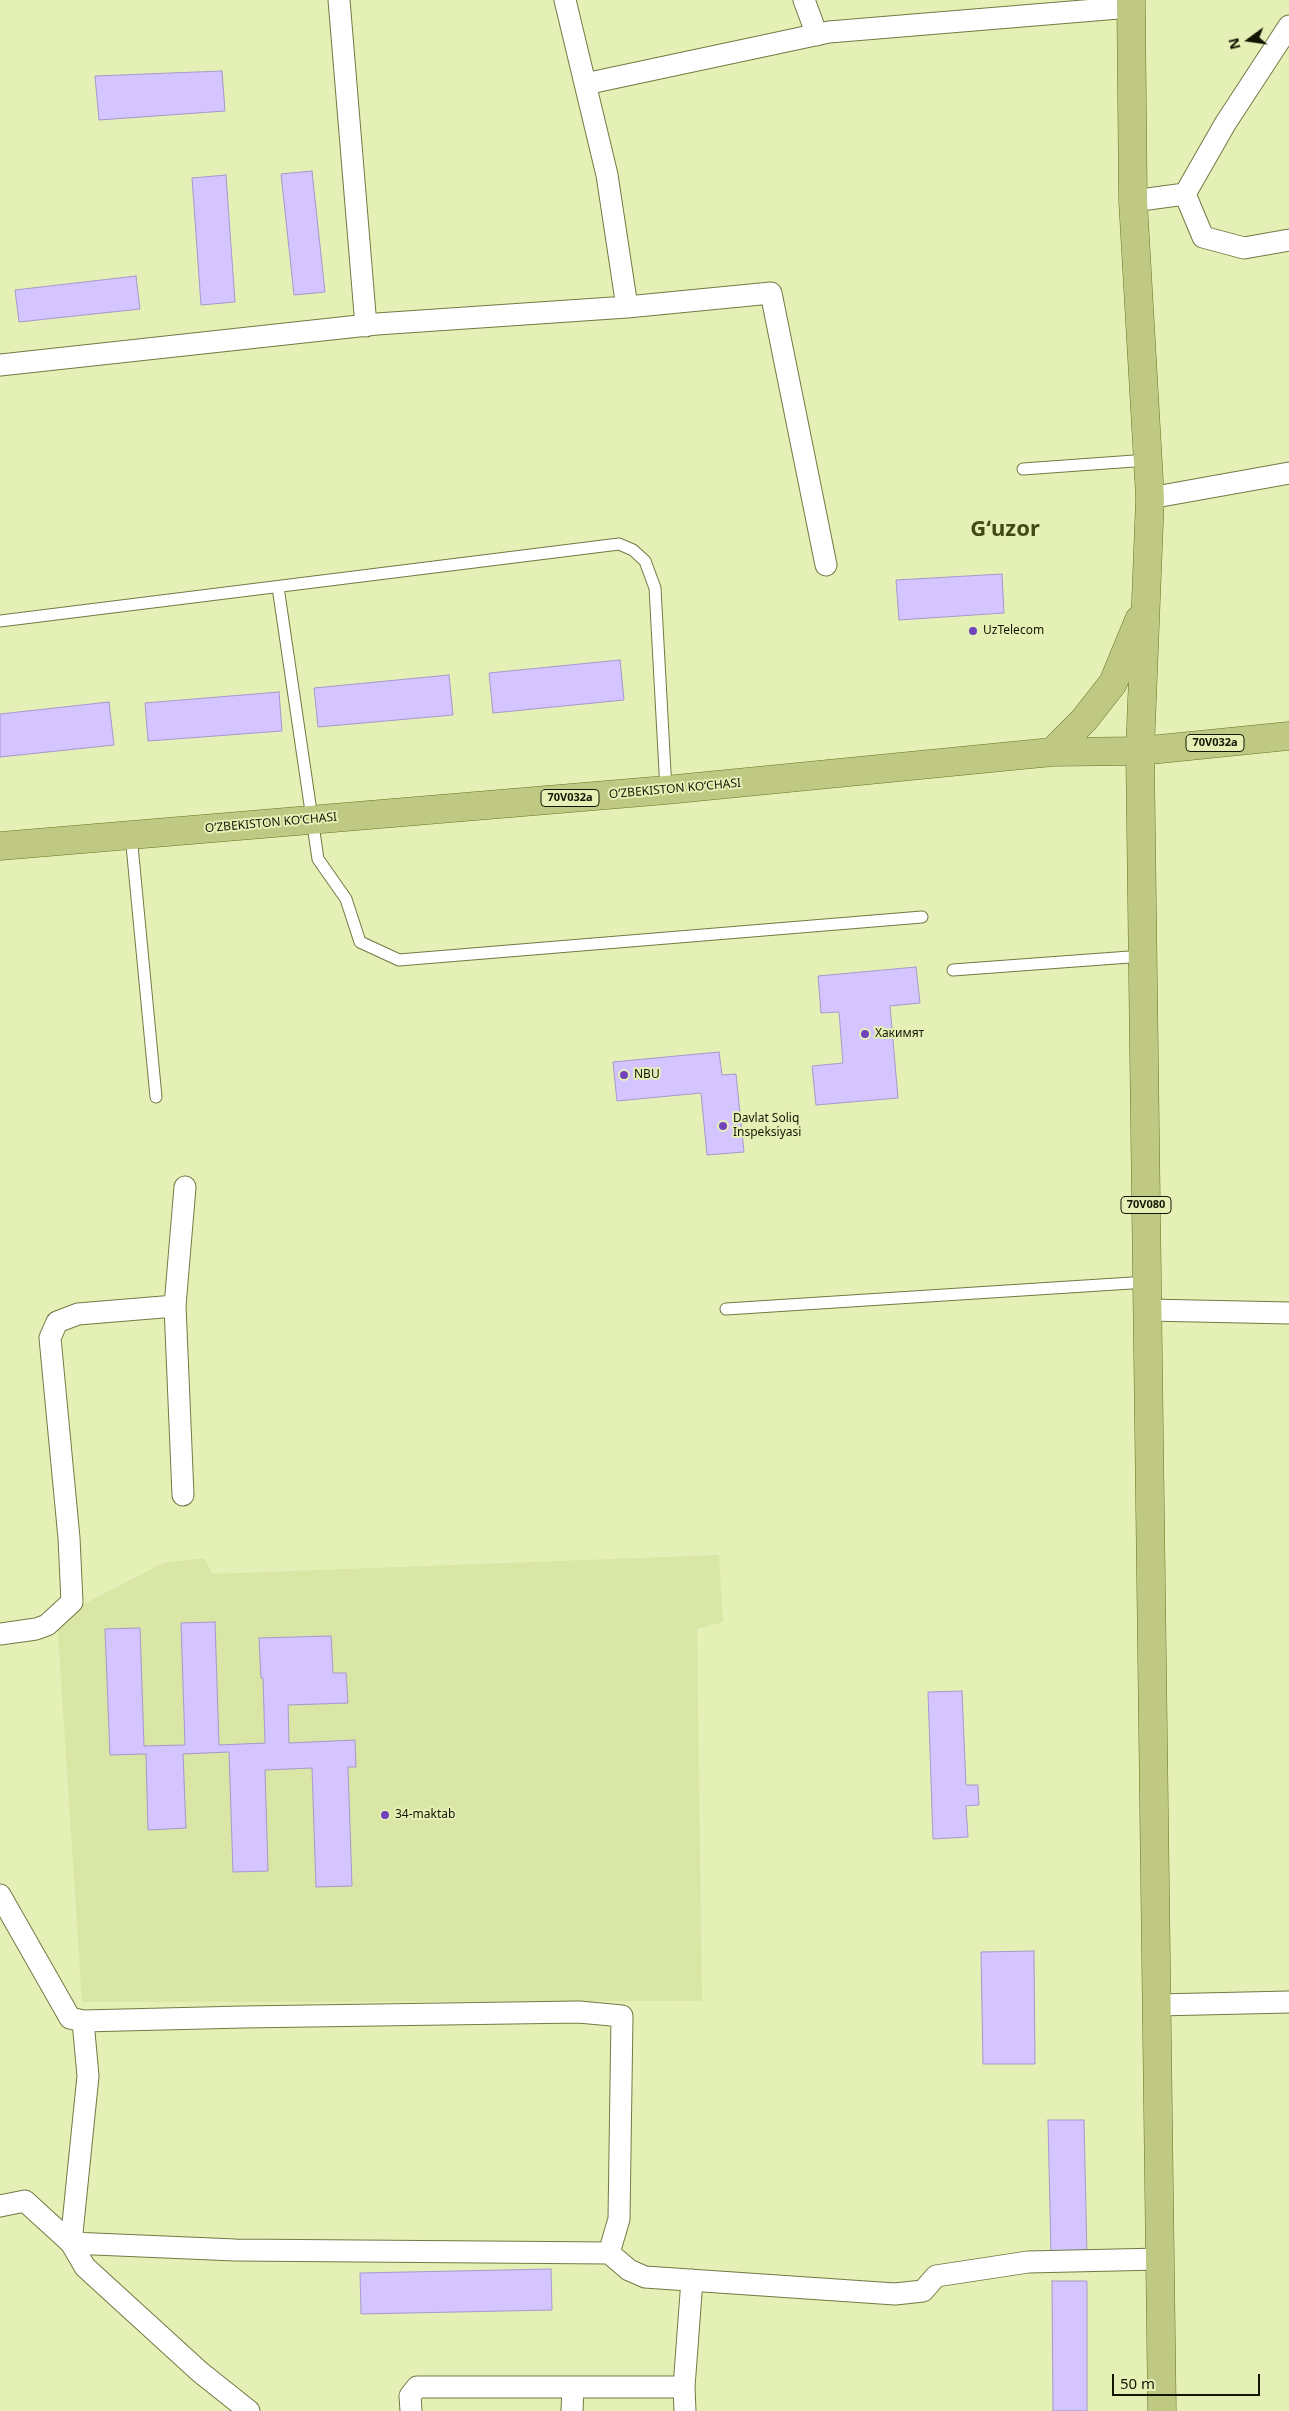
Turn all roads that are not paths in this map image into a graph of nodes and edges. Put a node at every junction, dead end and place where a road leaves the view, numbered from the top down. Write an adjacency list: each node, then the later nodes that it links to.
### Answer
1 (339, 0): 12 (street)
2 (565, 0): 7 (street)
3 (804, 0): 6 (street)
4 (1131, 4): 6 (street); 9 (main road, 70V080)
5 (1289, 26): 8 (street)
6 (817, 35): 7 (street)
7 (585, 84): 11 (street)
8 (1185, 194): 9 (street); 10 (street)
9 (1134, 201): 14 (main road, 70V080)
10 (1289, 240)
11 (627, 307): 12 (street); 18 (street)
12 (366, 326): 13 (street)
13 (0, 365)
14 (1148, 460): 15 (lane); 17 (main road, 70V080)
15 (1023, 469)
16 (1289, 473): 17 (street)
17 (1150, 498): 20 (main road, 70V080)
18 (826, 565)
19 (278, 587): 21 (lane); 25 (lane); 26 (lane)
20 (1146, 603): 23 (main road, 70V080); 24 (main road)
21 (0, 621)
22 (1289, 736): 23 (main road, 70V032a)
23 (1140, 751): 24 (main road, O‘ZBEKISTON KO‘CHASI / 70V032a); 30 (main road, 70V080)
24 (1052, 752): 25 (main road, O‘ZBEKISTON KO‘CHASI / 70V032a)
25 (666, 790): 26 (main road, O‘ZBEKISTON KO‘CHASI / 70V032a)
26 (312, 820): 27 (main road, O‘ZBEKISTON KO‘CHASI / 70V032a); 29 (lane)
27 (131, 835): 28 (main road, O‘ZBEKISTON KO‘CHASI / 70V032a); 32 (lane)
28 (0, 846)
29 (922, 917)
30 (1143, 956): 31 (lane); 34 (main road, 70V080)
31 (953, 970)
32 (156, 1097)
33 (185, 1188): 35 (street)
34 (1147, 1282): 36 (lane); 37 (main road, 70V080)
35 (175, 1306): 39 (street); 40 (street)
36 (726, 1309)
37 (1148, 1310): 38 (street); 43 (main road, 70V080)
38 (1289, 1314)
39 (183, 1495)
40 (0, 1634)
41 (0, 1894): 44 (street)
42 (1289, 2002): 43 (street)
43 (1157, 2005): 48 (main road, 70V080)
44 (83, 2021): 46 (street); 47 (street)
45 (0, 2206): 46 (street)
46 (72, 2243): 47 (street); 52 (street)
47 (609, 2253): 49 (street)
48 (1160, 2259): 49 (street); 56 (main road, 70V080)
49 (692, 2280): 51 (street)
50 (574, 2387): 51 (street); 53 (street); 54 (street)
51 (684, 2387): 55 (street)
52 (249, 2411)
53 (411, 2411)
54 (572, 2411)
55 (685, 2411)
56 (1162, 2411)

